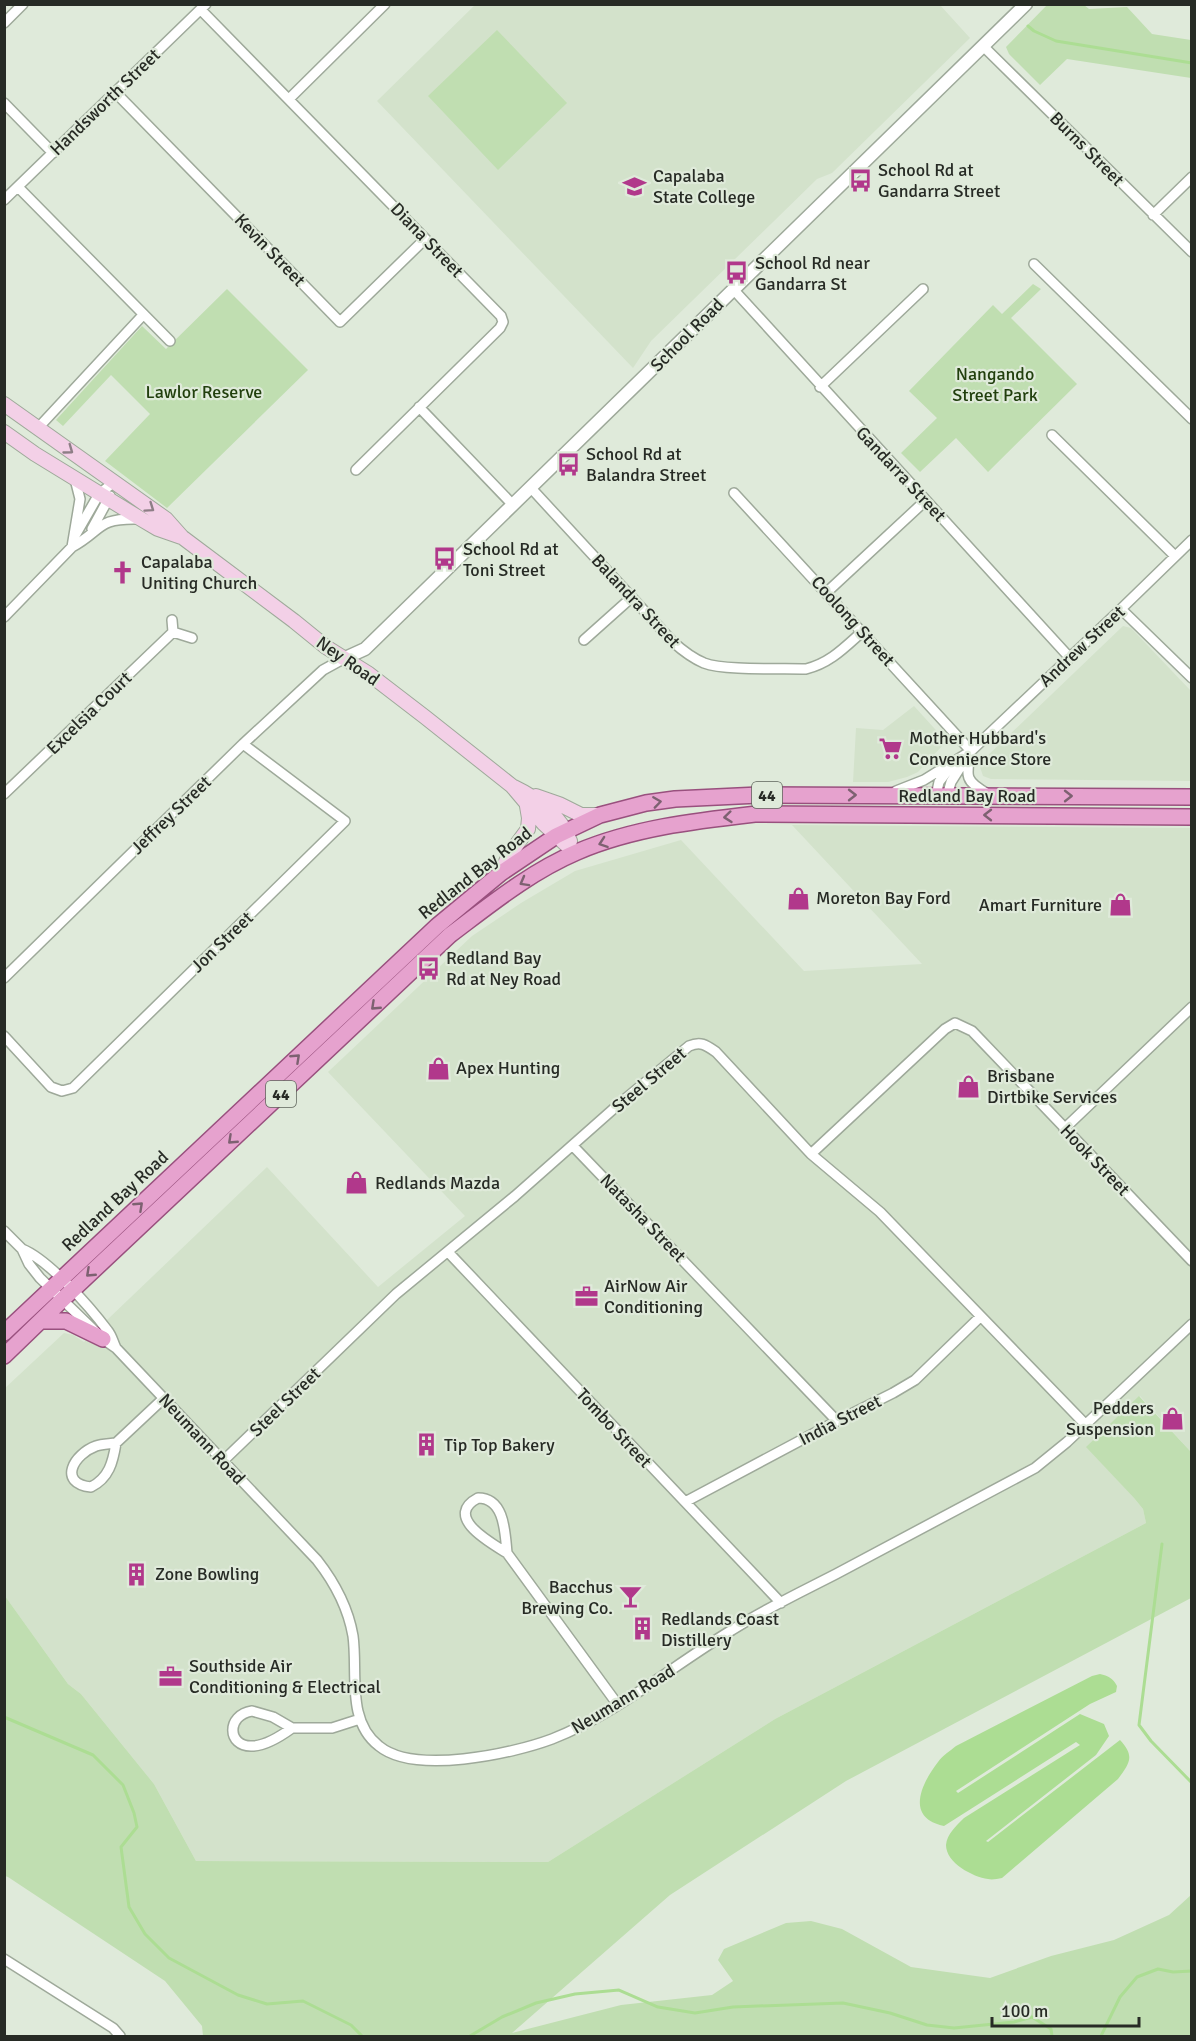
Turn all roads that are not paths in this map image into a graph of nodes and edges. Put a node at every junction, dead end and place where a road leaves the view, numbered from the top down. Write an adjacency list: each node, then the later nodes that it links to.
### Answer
1 (23, 4): 5 (street)
2 (386, 4): 8 (street)
3 (1026, 4): 6 (street, School Road)
4 (203, 7): 7 (street, Handsworth Street); 8 (street, Diana Street)
5 (4, 23)
6 (983, 46): 14 (street, Burns Street); 18 (street, School Road)
7 (116, 93): 10 (street, Handsworth Street); 15 (street, Kevin Street)
8 (289, 99): 15 (street, Diana Street)
9 (4, 103): 10 (street)
10 (53, 153): 12 (street, Handsworth Street)
11 (1191, 177): 14 (street)
12 (18, 187): 13 (street, Handsworth Street); 20 (street)
13 (4, 200)
14 (1153, 215): 16 (street, Burns Street)
15 (425, 239): 24 (street, Diana Street)
16 (1191, 252)
17 (1034, 264): 25 (street)
18 (733, 289): 22 (street, Gandarra Street); 32 (street, School Road)
19 (923, 289): 22 (street)
20 (143, 315): 21 (street); 26 (street)
21 (170, 341)
22 (820, 387): 35 (street, Gandarra Street)
23 (4, 404): 26 (main road, Ney Road)
24 (419, 407): 29 (street, Diana Street); 36 (street)
25 (1191, 419)
26 (38, 428): 31 (main road, Ney Road, one-way to 31)
27 (4, 432): 30 (main road, Ney Road)
28 (1052, 435): 42 (street)
29 (356, 470)
30 (75, 479): 34 (main road, Ney Road); 41 (street)
31 (113, 483): 34 (street); 39 (main road, Ney Road, one-way to 39)
32 (531, 488): 36 (street, School Road); 44 (street, Balandra Street)
33 (735, 492): 43 (street, Coolong Street)
34 (104, 497): 37 (main road, Ney Road); 38 (street); 41 (street)
35 (925, 501): 43 (street); 52 (street, Gandarra Street)
36 (513, 505): 53 (street, School Road)
37 (141, 519): 38 (street); 39 (main road, Ney Road)
38 (89, 533): 41 (street)
39 (183, 537): 53 (main road, Ney Road)
40 (1191, 540): 42 (street, Andrew Street)
41 (73, 543): 46 (street)
42 (1175, 556): 45 (street, Andrew Street)
43 (827, 592): 49 (street, Coolong Street)
44 (632, 598): 49 (street, Balandra Street); 51 (street)
45 (1121, 609): 52 (street, Andrew Street); 54 (street)
46 (4, 617)
47 (172, 620): 48 (street)
48 (173, 632): 50 (street); 58 (street, Excelsia Court)
49 (862, 632): 56 (street, Coolong Street)
50 (192, 638)
51 (584, 640)
52 (1070, 658): 56 (street, Andrew Street)
53 (343, 659): 55 (street, Jeffrey Street); 63 (main road, Ney Road)
54 (1191, 678)
55 (243, 744): 70 (street, Jeffrey Street); 72 (street, Jon Street)
56 (971, 751): 57 (street, Andrew Street); 60 (street, Andrew Street); 61 (street)
57 (955, 761): 59 (street, Andrew Street); 60 (street, Andrew Street)
58 (4, 794)
59 (876, 795): 60 (main road, Redland Bay Road / 44); 64 (main road, Redland Bay Road / 44, one-way to 59)
60 (941, 796): 61 (main road, Redland Bay Road / 44); 65 (main road)
61 (991, 796): 62 (main road, Redland Bay Road / 44, one-way to 62)
62 (1191, 797)
63 (529, 800): 64 (main road); 67 (main road, Ney Road); 69 (main road)
64 (600, 815): 67 (main road, Redland Bay Road / 44)
65 (940, 815): 66 (main road, Redland Bay Road / 44, one-way to 65); 68 (main road, Redland Bay Road / 44, one-way to 68)
66 (1191, 816)
67 (561, 834): 68 (main road, Ney Road); 69 (main road, Redland Bay Road / 44)
68 (575, 853): 79 (main road, Redland Bay Road / 44, one-way to 79)
69 (501, 873): 79 (main road, Redland Bay Road / 44, one-way to 69)
70 (4, 978)
71 (1191, 1007): 73 (street)
72 (4, 1036)
73 (1064, 1129): 75 (street, Hook Street); 78 (street, Hook Street)
74 (573, 1146): 75 (street, Steel Street); 77 (street, Steel Street); 88 (street, Natasha Street)
75 (811, 1154): 80 (street, Steel Street)
76 (4, 1231): 79 (street)
77 (448, 1252): 91 (street, Steel Street); 92 (street, Tombo Street)
78 (1191, 1261)
79 (62, 1289): 81 (main road, Redland Bay Road / 44); 83 (main road, Redland Bay Road / 44); 84 (street, Neumann Road); 85 (street, Neumann Road)
80 (981, 1317): 88 (street, India Street); 89 (street, Steel Street)
81 (40, 1321): 84 (main road); 86 (main road, Redland Bay Road / 44)
82 (1191, 1324): 89 (street, Neumann Road)
83 (4, 1333)
84 (103, 1339): 85 (street, Neumann Road)
85 (116, 1348): 87 (street, Neumann Road)
86 (4, 1356)
87 (164, 1398): 90 (street); 91 (street, Neumann Road)
88 (837, 1421): 92 (street, India Street)
89 (1085, 1424): 94 (street, Neumann Road)
90 (116, 1443): 90 (street)
91 (223, 1461): 96 (street, Neumann Road)
92 (685, 1502): 94 (street, Tombo Street)
93 (507, 1553): 93 (street); 95 (street)
94 (781, 1604): 95 (street, Neumann Road)
95 (618, 1705): 96 (street, Neumann Road)
96 (360, 1719): 97 (street)
97 (292, 1728): 97 (street)
98 (4, 1959): 99 (street)
99 (120, 2037)

